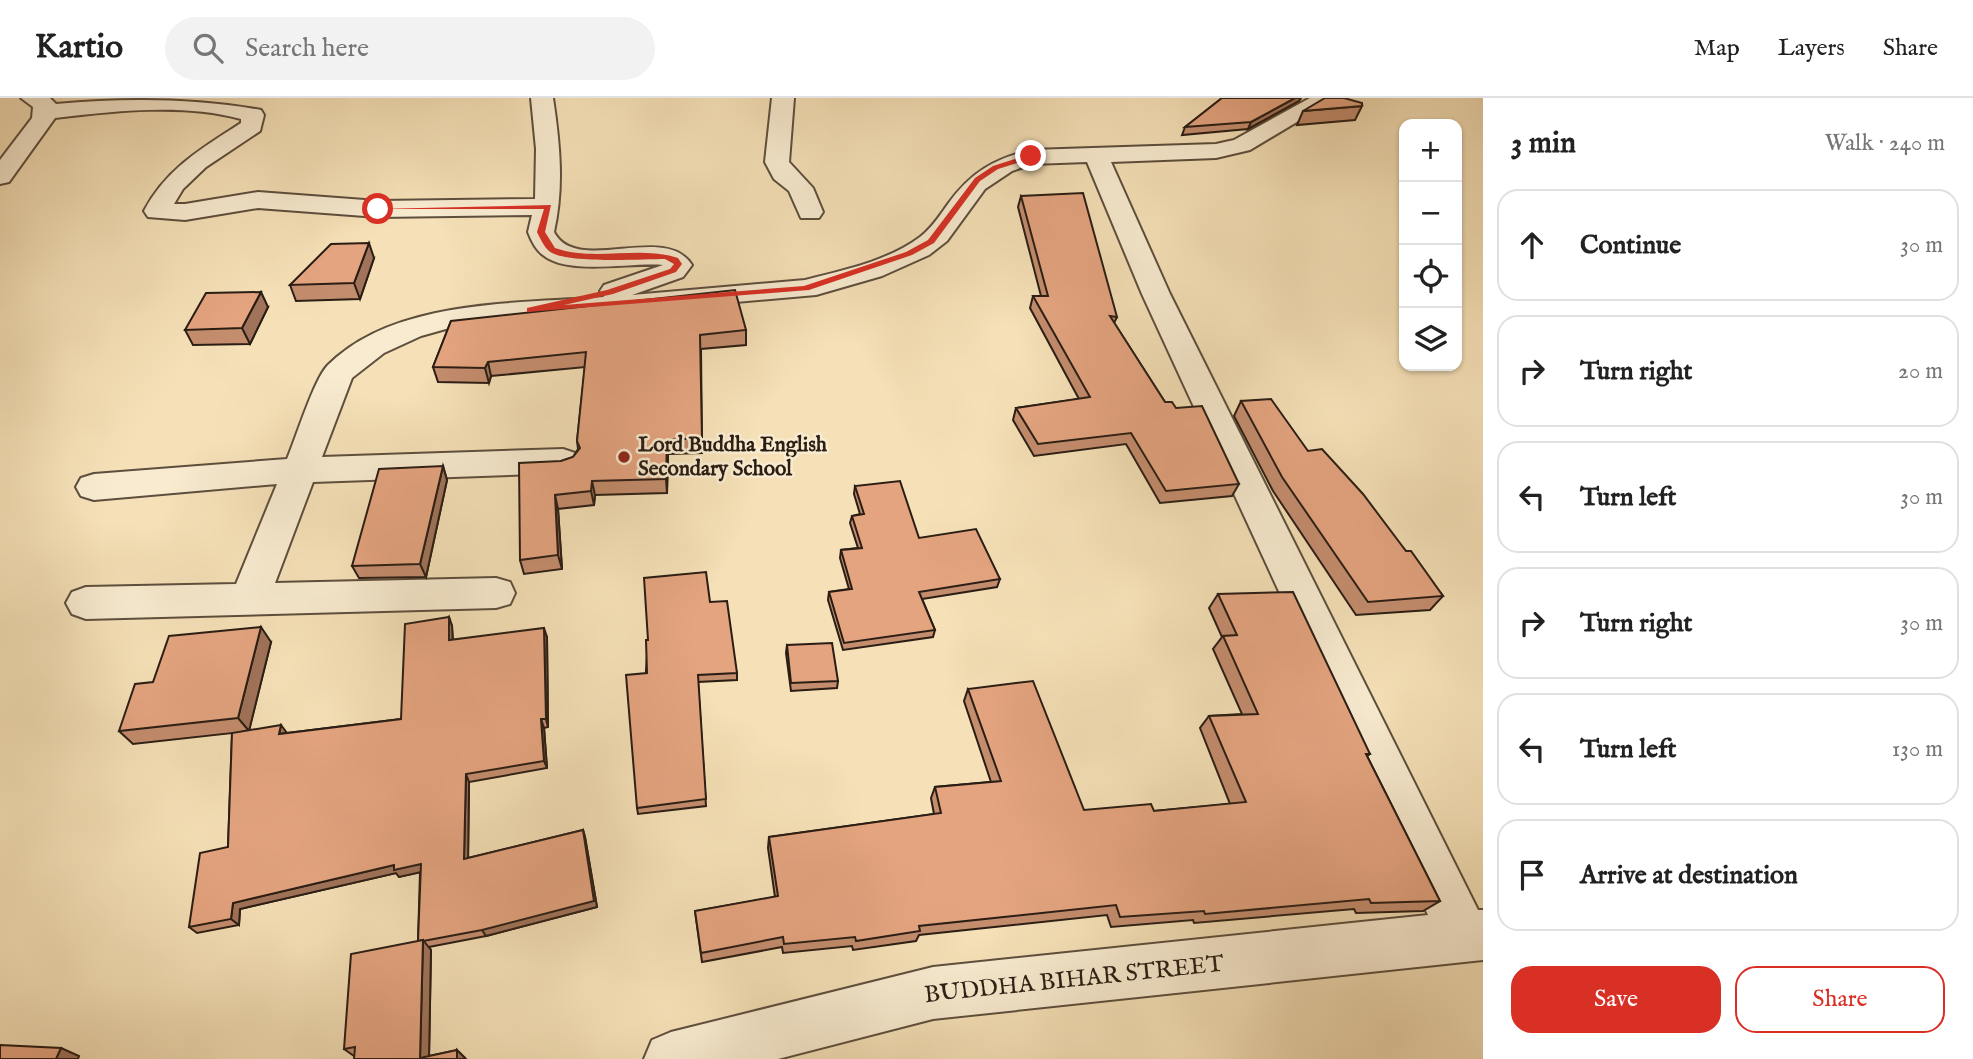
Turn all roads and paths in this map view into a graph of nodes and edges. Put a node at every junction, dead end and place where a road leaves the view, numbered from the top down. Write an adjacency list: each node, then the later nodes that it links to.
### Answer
1 (542, 98): 7 (street)
2 (783, 98): 8 (street)
3 (1326, 98): 5 (street)
4 (39, 105): 6 (street); 7 (street)
5 (1096, 155): 9 (street); 16 (street)
6 (0, 177)
7 (548, 207): 9 (street)
8 (810, 212)
9 (530, 310): 11 (street)
10 (563, 461): 11 (street)
11 (299, 470): 12 (street); 14 (street)
12 (94, 487)
13 (496, 593): 14 (street)
14 (250, 597): 15 (street)
15 (86, 604)
16 (1474, 936): 17 (street, BUDDHA BIHAR STREET)
17 (671, 1059)

